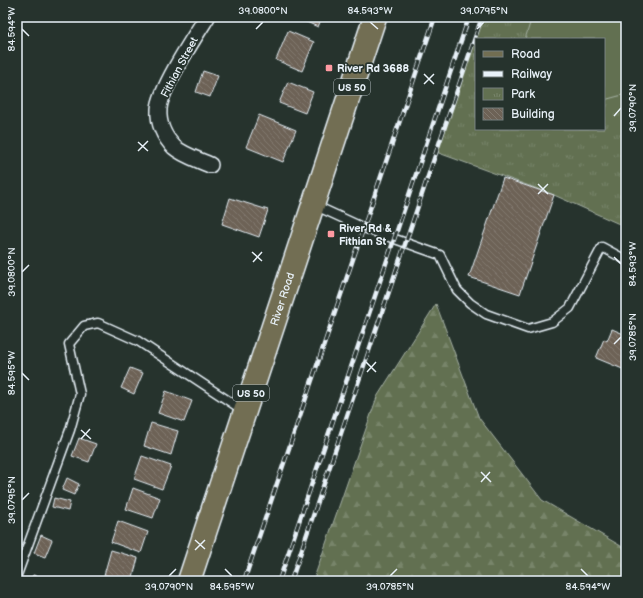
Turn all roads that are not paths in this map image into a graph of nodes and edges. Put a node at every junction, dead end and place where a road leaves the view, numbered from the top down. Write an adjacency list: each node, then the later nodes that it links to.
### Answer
1 (207, 17): 3 (street, Fithian Street)
2 (375, 17): 4 (main road, River Road / US 50)
3 (210, 165)
4 (313, 204): 5 (lane); 6 (main road, River Road / US 50)
5 (626, 260)
6 (245, 412): 7 (lane); 8 (main road, River Road / US 50)
7 (17, 574)
8 (189, 581)

